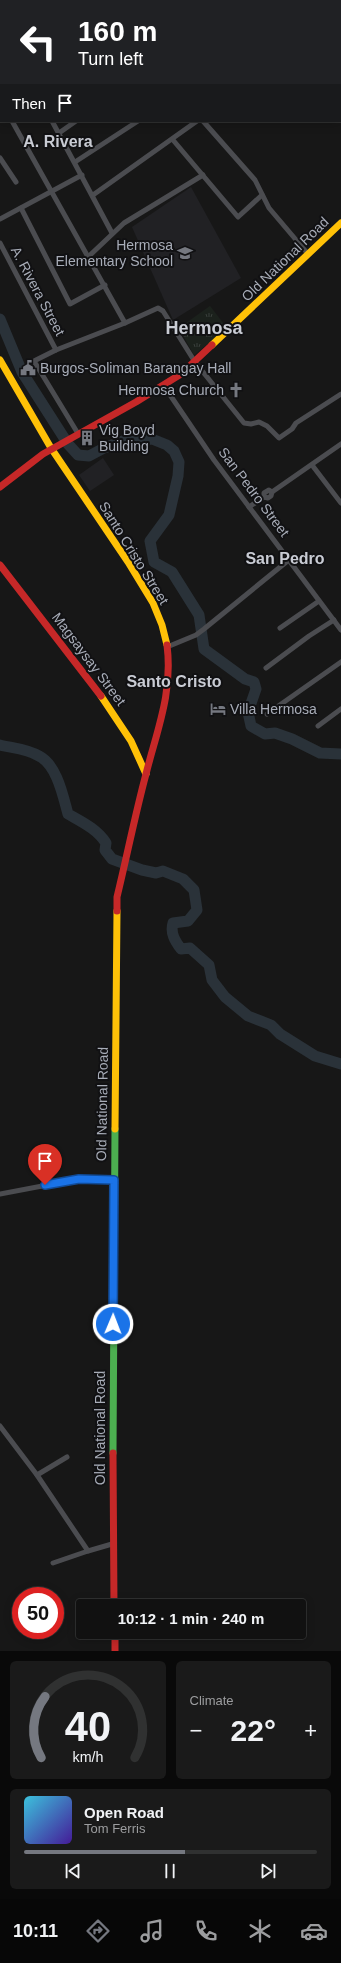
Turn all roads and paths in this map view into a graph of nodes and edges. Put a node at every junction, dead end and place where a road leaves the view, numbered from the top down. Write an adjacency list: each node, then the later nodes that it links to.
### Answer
1 (13, 122): 14 (street)
2 (53, 122): 7 (street)
3 (75, 122): 7 (street)
4 (136, 122): 10 (street)
5 (196, 122): 8 (street)
6 (204, 122): 16 (street)
7 (59, 133): 10 (street)
8 (173, 140): 12 (street); 15 (street)
9 (0, 158): 13 (street)
10 (75, 162): 11 (street)
11 (82, 175): 14 (street); 15 (street)
12 (203, 175): 16 (street); 20 (street)
13 (16, 182)
14 (52, 191): 17 (street); 23 (street)
15 (93, 195): 20 (street)
16 (262, 195): 22 (street)
17 (21, 208): 18 (street); 24 (street)
18 (0, 219)
19 (341, 223): 22 (main road, Old National Road)
20 (112, 233): 23 (street)
21 (0, 243): 26 (street, A. Rivera Street)
22 (308, 254): 28 (main road, Old National Road)
23 (88, 257): 24 (street)
24 (105, 285): 25 (street)
25 (125, 323): 26 (street); 28 (street)
26 (56, 350): 31 (street)
27 (0, 360): 33 (main road, Santo Cristo Street)
28 (195, 362): 29 (main road, Old National Road); 30 (street)
29 (164, 386): 31 (main road, Old National Road); 37 (street, San Pedro Street)
30 (341, 394)
31 (77, 432): 33 (main road, Old National Road)
32 (340, 446): 34 (street)
33 (51, 448): 35 (main road); 44 (main road, Santo Cristo Street)
34 (312, 464): 36 (street); 37 (street)
35 (0, 487)
36 (341, 503)
37 (250, 507): 38 (street, San Pedro Street)
38 (290, 560): 40 (street, San Pedro Street); 44 (street)
39 (0, 565): 50 (main road, Magsaysay Street)
40 (319, 601): 41 (street, San Pedro Street); 42 (street)
41 (334, 620): 43 (street, San Pedro Street); 46 (street)
42 (280, 628)
43 (341, 630)
44 (167, 647): 50 (main road, Santo Cristo Street)
45 (341, 662): 48 (street)
46 (266, 668)
47 (341, 709): 49 (street)
48 (267, 714)
49 (318, 726)
50 (146, 774): 51 (main road, Old National Road)
51 (114, 1180): 52 (street); 56 (main road, Old National Road)
52 (0, 1194)
53 (0, 1426): 55 (street)
54 (67, 1457): 55 (street)
55 (37, 1475): 57 (street)
56 (112, 1544): 57 (street); 59 (main road, Old National Road)
57 (88, 1551): 58 (street)
58 (53, 1563)
59 (114, 1599)
60 (114, 1639): 61 (main road)
61 (115, 1651)

